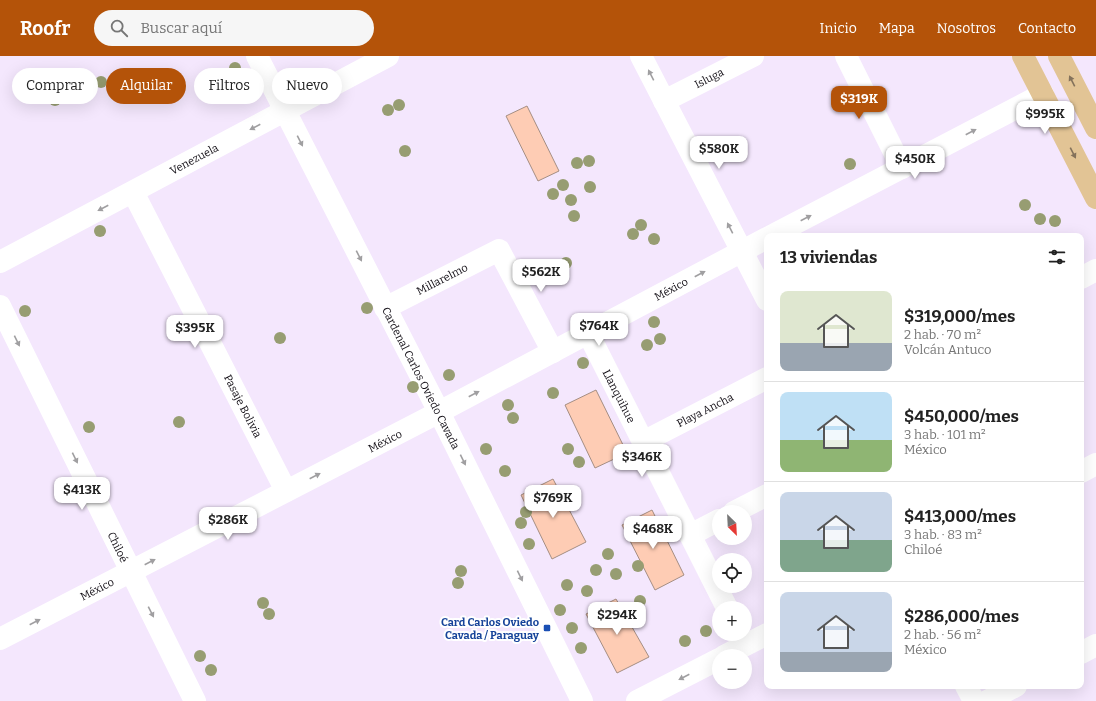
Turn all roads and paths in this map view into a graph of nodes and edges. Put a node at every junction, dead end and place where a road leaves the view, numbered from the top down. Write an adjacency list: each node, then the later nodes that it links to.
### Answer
1 (257, 56): 10 (street, Cardenal Carlos Oviedo Cavada)
2 (388, 56): 10 (street, Venezuela)
3 (641, 56): 9 (street, one-way to 3)
4 (753, 56): 9 (street, Isluga)
5 (846, 56): 12 (street)
6 (1024, 56): 8 (main road)
7 (1059, 56): 11 (main road, one-way to 7)
8 (1043, 94): 12 (street, one-way to 8); 14 (main road, one-way to 14)
9 (664, 101): 17 (street, one-way to 9)
10 (285, 111): 13 (street, Venezuela, one-way to 13); 23 (street, Cardenal Carlos Oviedo Cavada, one-way to 23)
11 (1096, 128)
12 (902, 168): 15 (street, one-way to 12)
13 (133, 192): 18 (street, Venezuela, one-way to 18); 31 (street, Pasaje Bolivia)
14 (1096, 198)
15 (777, 233)
16 (764, 240): 17 (street, México)
17 (742, 251): 21 (street); 24 (street, México, one-way to 17)
18 (0, 262)
19 (1096, 270): 20 (street)
20 (1084, 276)
21 (764, 294)
22 (0, 306): 36 (street, Chiloé, one-way to 36)
23 (385, 308): 25 (street, Millarelmo); 27 (street, Cardenal Carlos Oviedo Cavada)
24 (588, 333): 25 (street, México); 28 (street, Llanquihue)
25 (553, 352): 27 (street, México, one-way to 25)
26 (764, 380): 28 (street, Playa Ancha)
27 (439, 412): 31 (street, México, one-way to 27); 49 (street, Cardenal Carlos Oviedo Cavada, one-way to 49)
28 (643, 442): 35 (street, Llanquihue)
29 (1096, 464): 30 (street)
30 (1084, 470)
31 (286, 491): 36 (street, México, one-way to 31)
32 (764, 497): 33 (street)
33 (748, 505)
34 (712, 524): 35 (street)
35 (690, 535): 37 (street, Llanquihue)
36 (131, 572): 40 (street, México, one-way to 36); 48 (street, Chiloé, one-way to 48)
37 (723, 601)
38 (764, 635): 39 (street)
39 (752, 638)
40 (0, 639)
41 (742, 641): 43 (street)
42 (1096, 645): 44 (street)
43 (732, 649)
44 (1084, 651)
45 (712, 663): 50 (street, one-way to 50)
46 (968, 689): 51 (street)
47 (1010, 689): 52 (street)
48 (195, 701)
49 (582, 701)
50 (637, 701)
51 (974, 701)
52 (987, 701)

